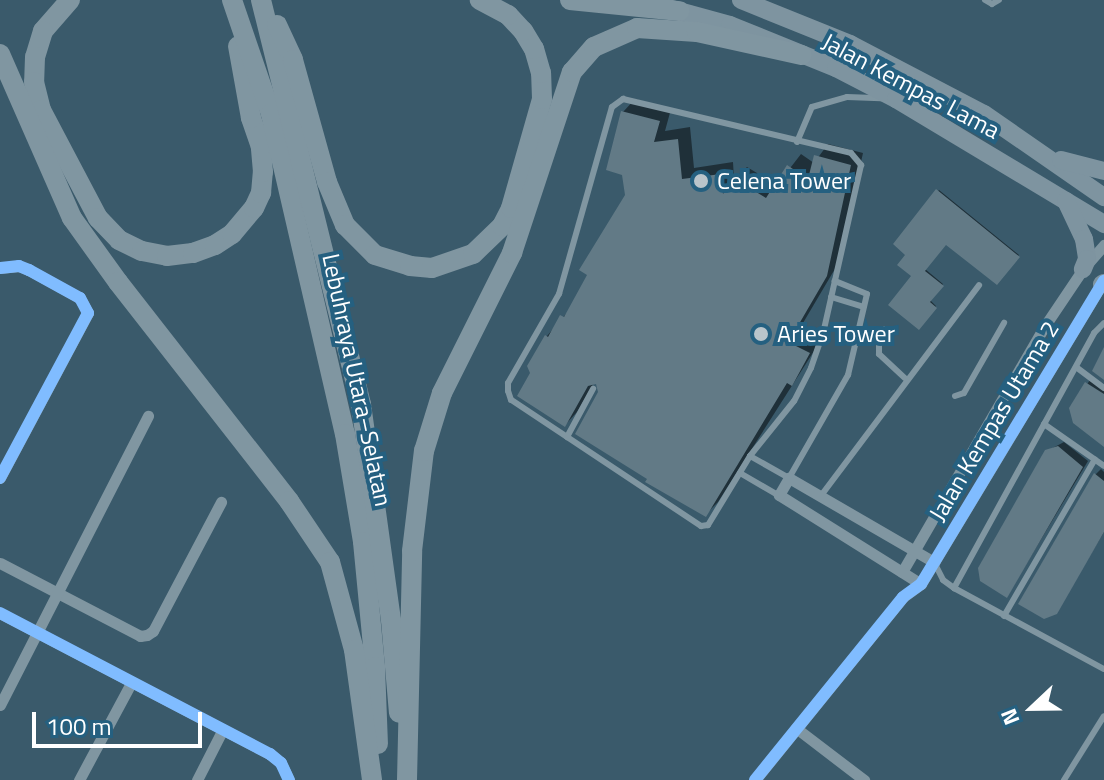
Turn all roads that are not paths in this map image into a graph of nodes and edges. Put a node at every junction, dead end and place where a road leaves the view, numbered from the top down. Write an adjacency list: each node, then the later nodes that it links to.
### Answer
1 (70, 0): 2 (highway)
2 (231, 0): 70 (highway, Lebuhraya Utara–Selatan)
3 (263, 0): 4 (highway); 71 (highway, Lebuhraya Utara–Selatan)
4 (480, 0)
5 (570, 0): 10 (highway)
6 (639, 0): 10 (main road, Jalan Kempas Lama)
7 (741, 0): 15 (main road, Jalan Kempas Lama)
8 (985, 0): 9 (lane)
9 (999, 0)
10 (679, 11): 12 (main road, Jalan Kempas Lama)
11 (0, 54): 69 (highway)
12 (802, 55): 13 (main road, Jalan Kempas Lama); 72 (highway)
13 (896, 99): 14 (lane); 18 (main road, Jalan Kempas Lama)
14 (797, 142): 23 (lane); 38 (lane)
15 (1040, 151): 16 (main road); 17 (main road, Jalan Kempas Lama)
16 (1104, 171)
17 (1104, 197)
18 (1065, 200): 19 (main road, Jalan Kempas Lama); 22 (main road)
19 (1104, 224)
20 (1104, 245): 22 (street, Jalan Kempas Utama 2)
21 (0, 268): 43 (street)
22 (1083, 269): 48 (street, Jalan Kempas Utama 2)
23 (834, 281): 26 (lane); 27 (lane)
24 (1103, 282): 49 (street, Jalan Kempas Utama 2)
25 (979, 285): 32 (lane)
26 (831, 297): 27 (lane); 39 (lane)
27 (864, 307): 44 (lane)
28 (1004, 323): 35 (lane)
29 (1104, 323): 31 (lane)
30 (885, 329): 32 (lane)
31 (1076, 367): 33 (lane); 37 (lane)
32 (905, 378): 46 (lane)
33 (1104, 388)
34 (593, 389): 38 (lane)
35 (955, 396)
36 (148, 416): 55 (street)
37 (1044, 424): 40 (lane); 54 (lane)
38 (567, 437): 42 (lane)
39 (750, 456): 42 (lane); 44 (lane)
40 (1095, 459): 41 (lane); 58 (lane)
41 (1104, 466)
42 (740, 473): 45 (lane)
43 (0, 478)
44 (789, 478): 45 (street); 46 (street)
45 (779, 495): 51 (street)
46 (820, 497): 48 (street)
47 (221, 502): 55 (street)
48 (914, 552): 49 (street); 51 (street, Jalan Kempas Utama 2)
49 (934, 562): 52 (lane); 53 (street, Jalan Kempas Utama 2)
50 (0, 563): 55 (street)
51 (902, 572): 53 (street); 56 (street)
52 (943, 580): 53 (lane); 54 (lane)
53 (921, 584): 56 (street)
54 (954, 588): 58 (lane)
55 (57, 593): 59 (street)
56 (903, 597): 64 (street)
57 (0, 613): 59 (street)
58 (1004, 616): 60 (lane)
59 (38, 631): 61 (street); 62 (street)
60 (1104, 669)
61 (131, 683): 65 (street); 66 (street)
62 (0, 705)
63 (1104, 716): 75 (lane)
64 (796, 728): 73 (street); 74 (street)
65 (223, 729): 67 (street); 68 (street)
66 (79, 780)
67 (197, 780)
68 (289, 780)
69 (372, 780)
70 (379, 780)
71 (400, 780)
72 (407, 780)
73 (755, 780)
74 (864, 780)
75 (1064, 780)

